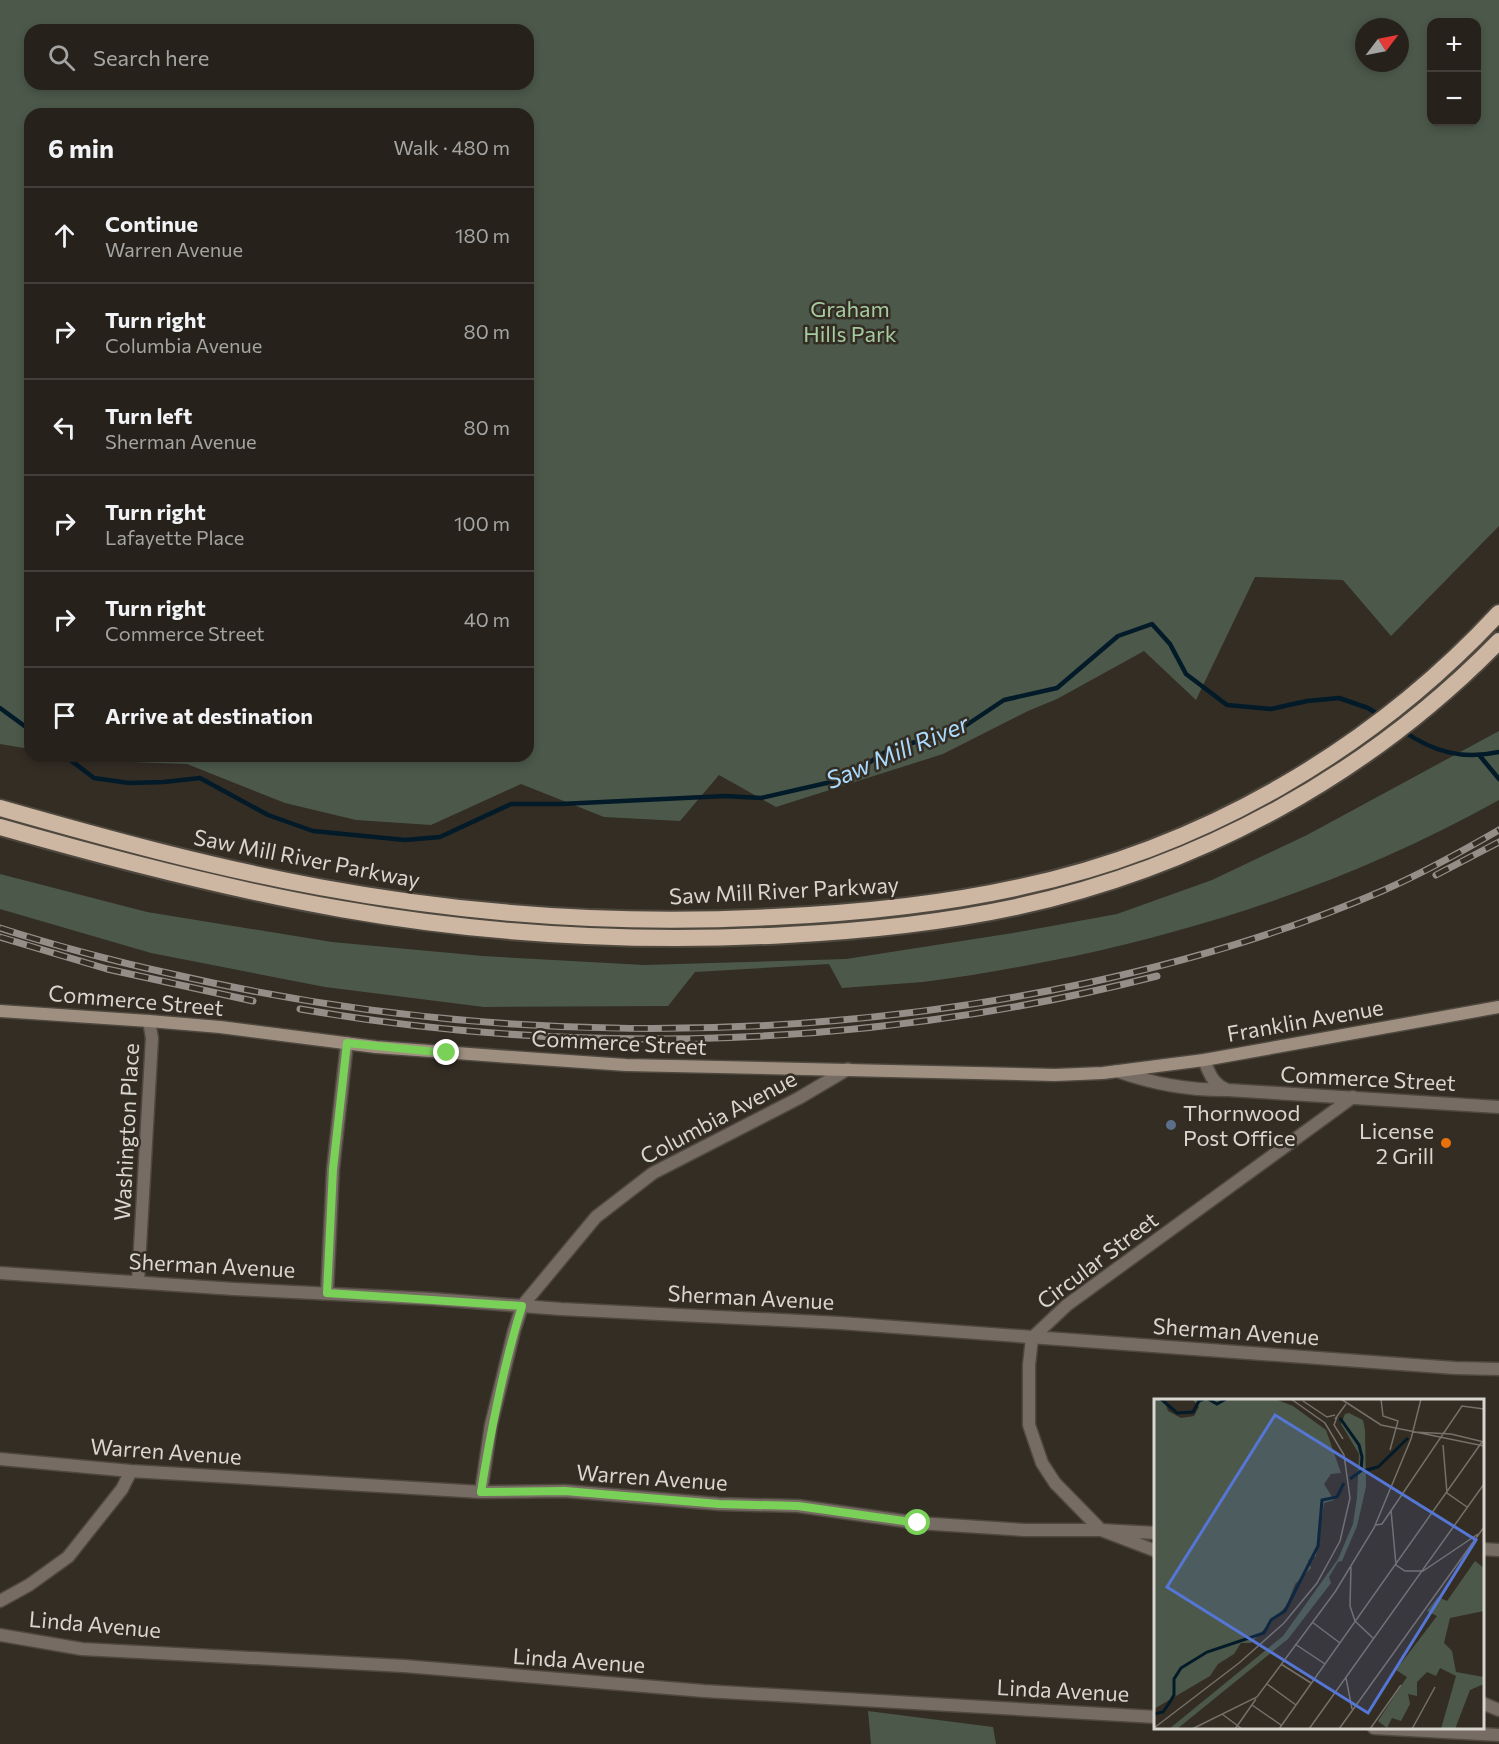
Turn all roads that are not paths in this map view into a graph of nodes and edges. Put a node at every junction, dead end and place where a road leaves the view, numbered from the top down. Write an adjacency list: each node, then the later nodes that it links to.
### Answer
1 (1499, 613): 3 (highway, Saw Mill River Parkway)
2 (1499, 641): 4 (highway, Saw Mill River Parkway)
3 (0, 808)
4 (0, 826)
5 (1499, 1007): 9 (main road, Franklin Avenue)
6 (0, 1011): 7 (main road, Commerce Street)
7 (149, 1021): 8 (main road, Commerce Street); 16 (street, Washington Place)
8 (347, 1043): 10 (main road, Commerce Street); 17 (street)
9 (1204, 1060): 11 (main road, Franklin Avenue); 12 (street, Commerce Street)
10 (848, 1069): 11 (main road, Commerce Street); 18 (street, Columbia Avenue)
11 (1117, 1071): 12 (street, Commerce Street)
12 (1235, 1091): 13 (street, Commerce Street)
13 (1353, 1097): 14 (street, Commerce Street); 19 (street, Circular Street)
14 (1499, 1107)
15 (0, 1273): 16 (street, Sherman Avenue)
16 (138, 1282): 17 (street, Sherman Avenue)
17 (327, 1293): 18 (street, Sherman Avenue)
18 (522, 1306): 19 (street, Sherman Avenue); 23 (street, Columbia Avenue)
19 (1032, 1338): 20 (street, Sherman Avenue); 24 (street, Circular Street)
20 (1499, 1369)
21 (0, 1459): 22 (street, Warren Avenue)
22 (131, 1471): 23 (street, Warren Avenue); 27 (street)
23 (481, 1492): 24 (street, Warren Avenue)
24 (1101, 1530): 25 (street, Warren Avenue); 26 (street, Circular Street)
25 (1154, 1533)
26 (1154, 1551)
27 (0, 1601)
28 (0, 1635): 31 (street, Linda Avenue)
29 (1484, 1704): 30 (street)
30 (1499, 1710)
31 (1154, 1717)
32 (1390, 1729): 33 (street)
33 (1499, 1736)

